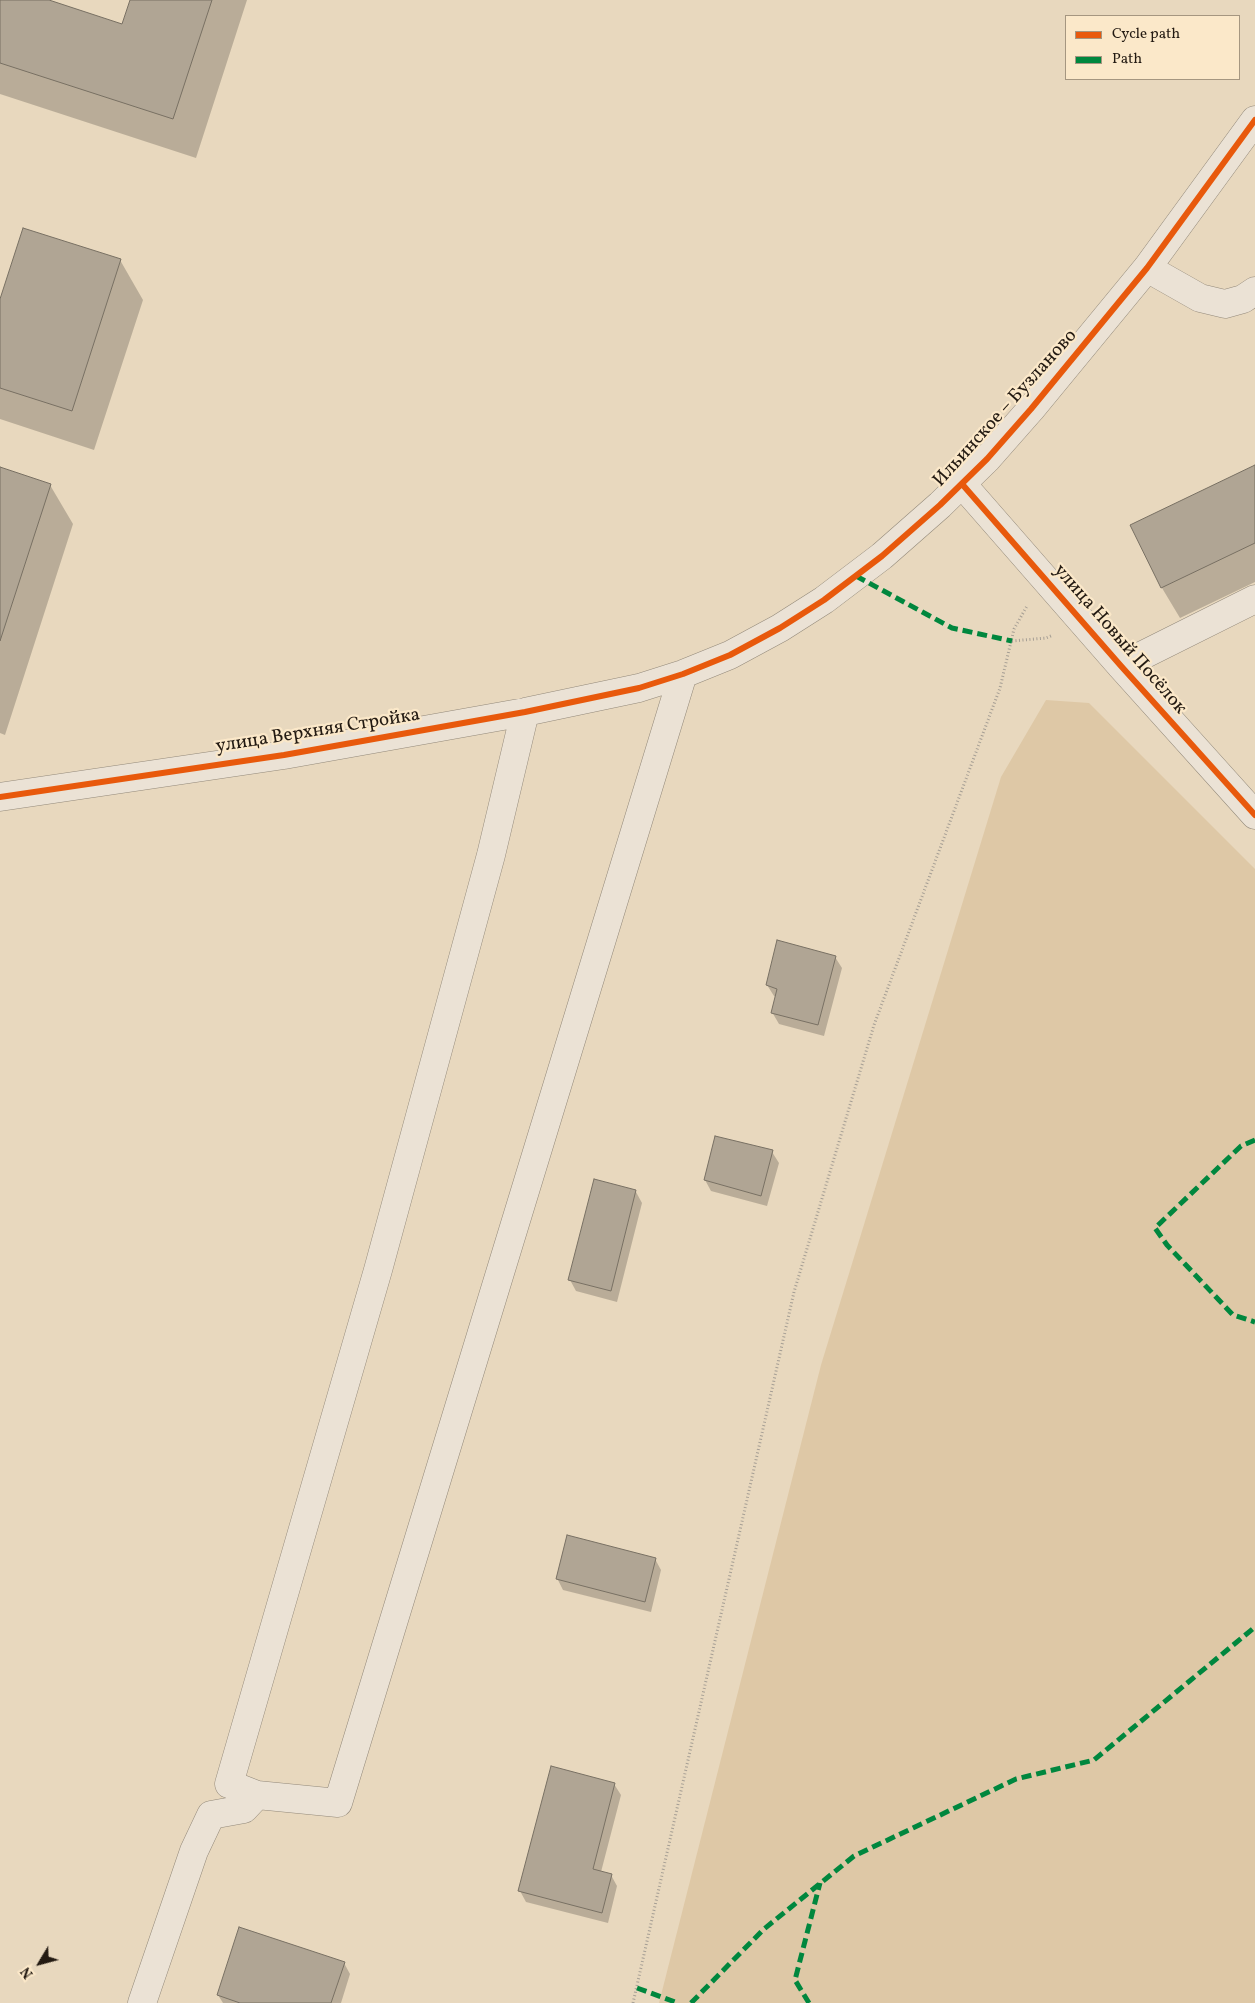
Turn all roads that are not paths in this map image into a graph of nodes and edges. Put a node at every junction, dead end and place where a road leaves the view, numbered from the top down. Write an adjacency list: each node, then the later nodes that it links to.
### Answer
1 (1255, 120): 2 (street, Ильинское – Бузланово)
2 (1147, 268): 3 (street); 4 (street, Ильинское – Бузланово)
3 (1255, 291)
4 (962, 484): 6 (street, улица Новый Посёлок); 7 (street, Ильинское – Бузланово)
5 (1255, 599): 6 (street)
6 (1121, 666): 11 (street, улица Новый Посёлок)
7 (683, 674): 8 (street, Ильинское – Бузланово); 12 (street)
8 (639, 688): 9 (street, улица Верхняя Стройка)
9 (525, 712): 10 (street, улица Верхняя Стройка); 12 (street)
10 (0, 797)
11 (1255, 815)
12 (257, 1795): 13 (street)
13 (142, 2003)

